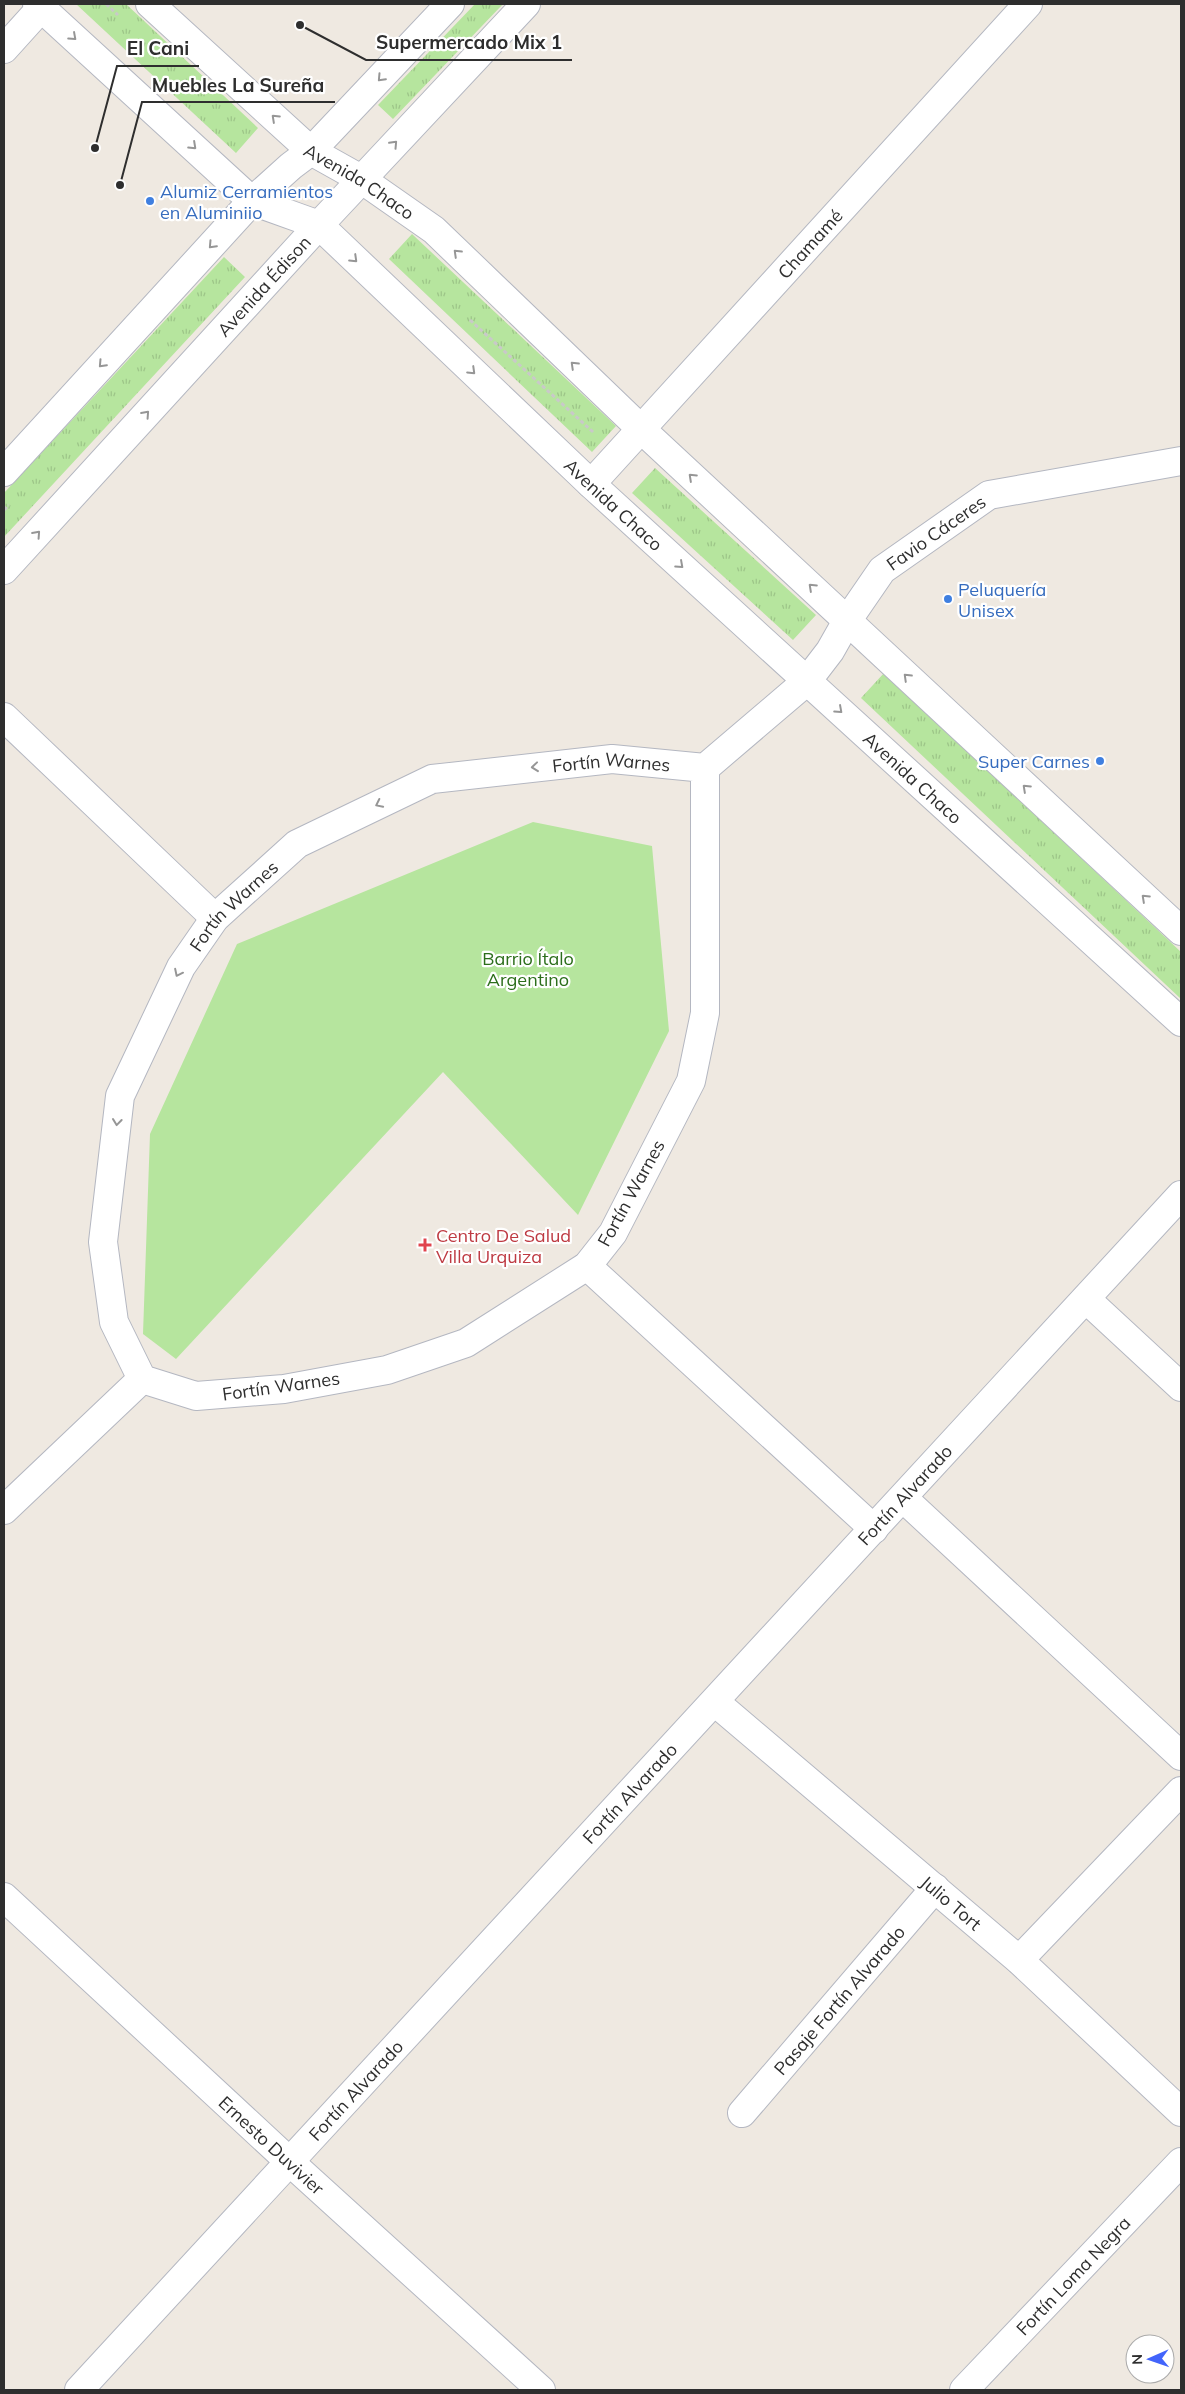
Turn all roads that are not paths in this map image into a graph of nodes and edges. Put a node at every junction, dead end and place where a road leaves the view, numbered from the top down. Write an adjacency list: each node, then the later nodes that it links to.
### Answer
1 (150, 4): 7 (street, Avenida Chaco, one-way to 1)
2 (450, 4): 7 (street, one-way to 7)
3 (526, 4): 8 (street, Avenida Édison, one-way to 3)
4 (1028, 4): 11 (street, Chamamé)
5 (39, 6): 6 (street); 9 (street, Avenida Chaco, one-way to 9)
6 (4, 49)
7 (311, 151): 8 (street, Avenida Chaco); 9 (street)
8 (361, 179): 10 (street, Avenida Édison); 11 (street, Avenida Chaco, one-way to 8)
9 (252, 202): 10 (street, Avenida Chaco); 13 (street, one-way to 13)
10 (318, 225): 14 (street, Avenida Chaco, one-way to 14); 15 (street, Avenida Édison, one-way to 10)
11 (641, 429): 14 (street, Chamamé); 16 (street, Avenida Chaco, one-way to 11)
12 (1181, 461): 16 (street, Favio Cáceres)
13 (4, 472)
14 (591, 484): 17 (street, Avenida Chaco, one-way to 17)
15 (4, 570)
16 (847, 621): 17 (street, Favio Cáceres); 21 (street, Avenida Chaco, one-way to 16)
17 (806, 681): 19 (street); 22 (street, Avenida Chaco, one-way to 22)
18 (4, 717): 20 (street)
19 (705, 768): 20 (street, Fortín Warnes, one-way to 20); 24 (street, Fortín Warnes)
20 (215, 918): 26 (street, Fortín Warnes, one-way to 26)
21 (1181, 931)
22 (1181, 1022)
23 (1181, 1195): 25 (street, Fortín Alvarado)
24 (587, 1266): 26 (street, Fortín Warnes); 30 (street)
25 (1086, 1299): 27 (street); 28 (street, Fortín Alvarado)
26 (142, 1379): 29 (street)
27 (1181, 1387)
28 (903, 1498): 30 (street, Fortín Alvarado); 32 (street)
29 (4, 1510)
30 (874, 1529): 31 (street, Fortín Alvarado)
31 (715, 1702): 34 (street, Julio Tort); 40 (street, Fortín Alvarado)
32 (1181, 1756)
33 (1181, 1791): 36 (street)
34 (935, 1888): 36 (street, Julio Tort); 38 (street, Pasaje Fortín Alvarado)
35 (4, 1897): 40 (street, Ernesto Duvivier)
36 (1019, 1960): 37 (street, Julio Tort)
37 (1181, 2112)
38 (742, 2113)
39 (1181, 2162): 43 (street, Fortín Loma Negra)
40 (291, 2163): 41 (street, Fortín Alvarado); 42 (street, Ernesto Duvivier)
41 (79, 2390)
42 (541, 2390)
43 (964, 2390)

